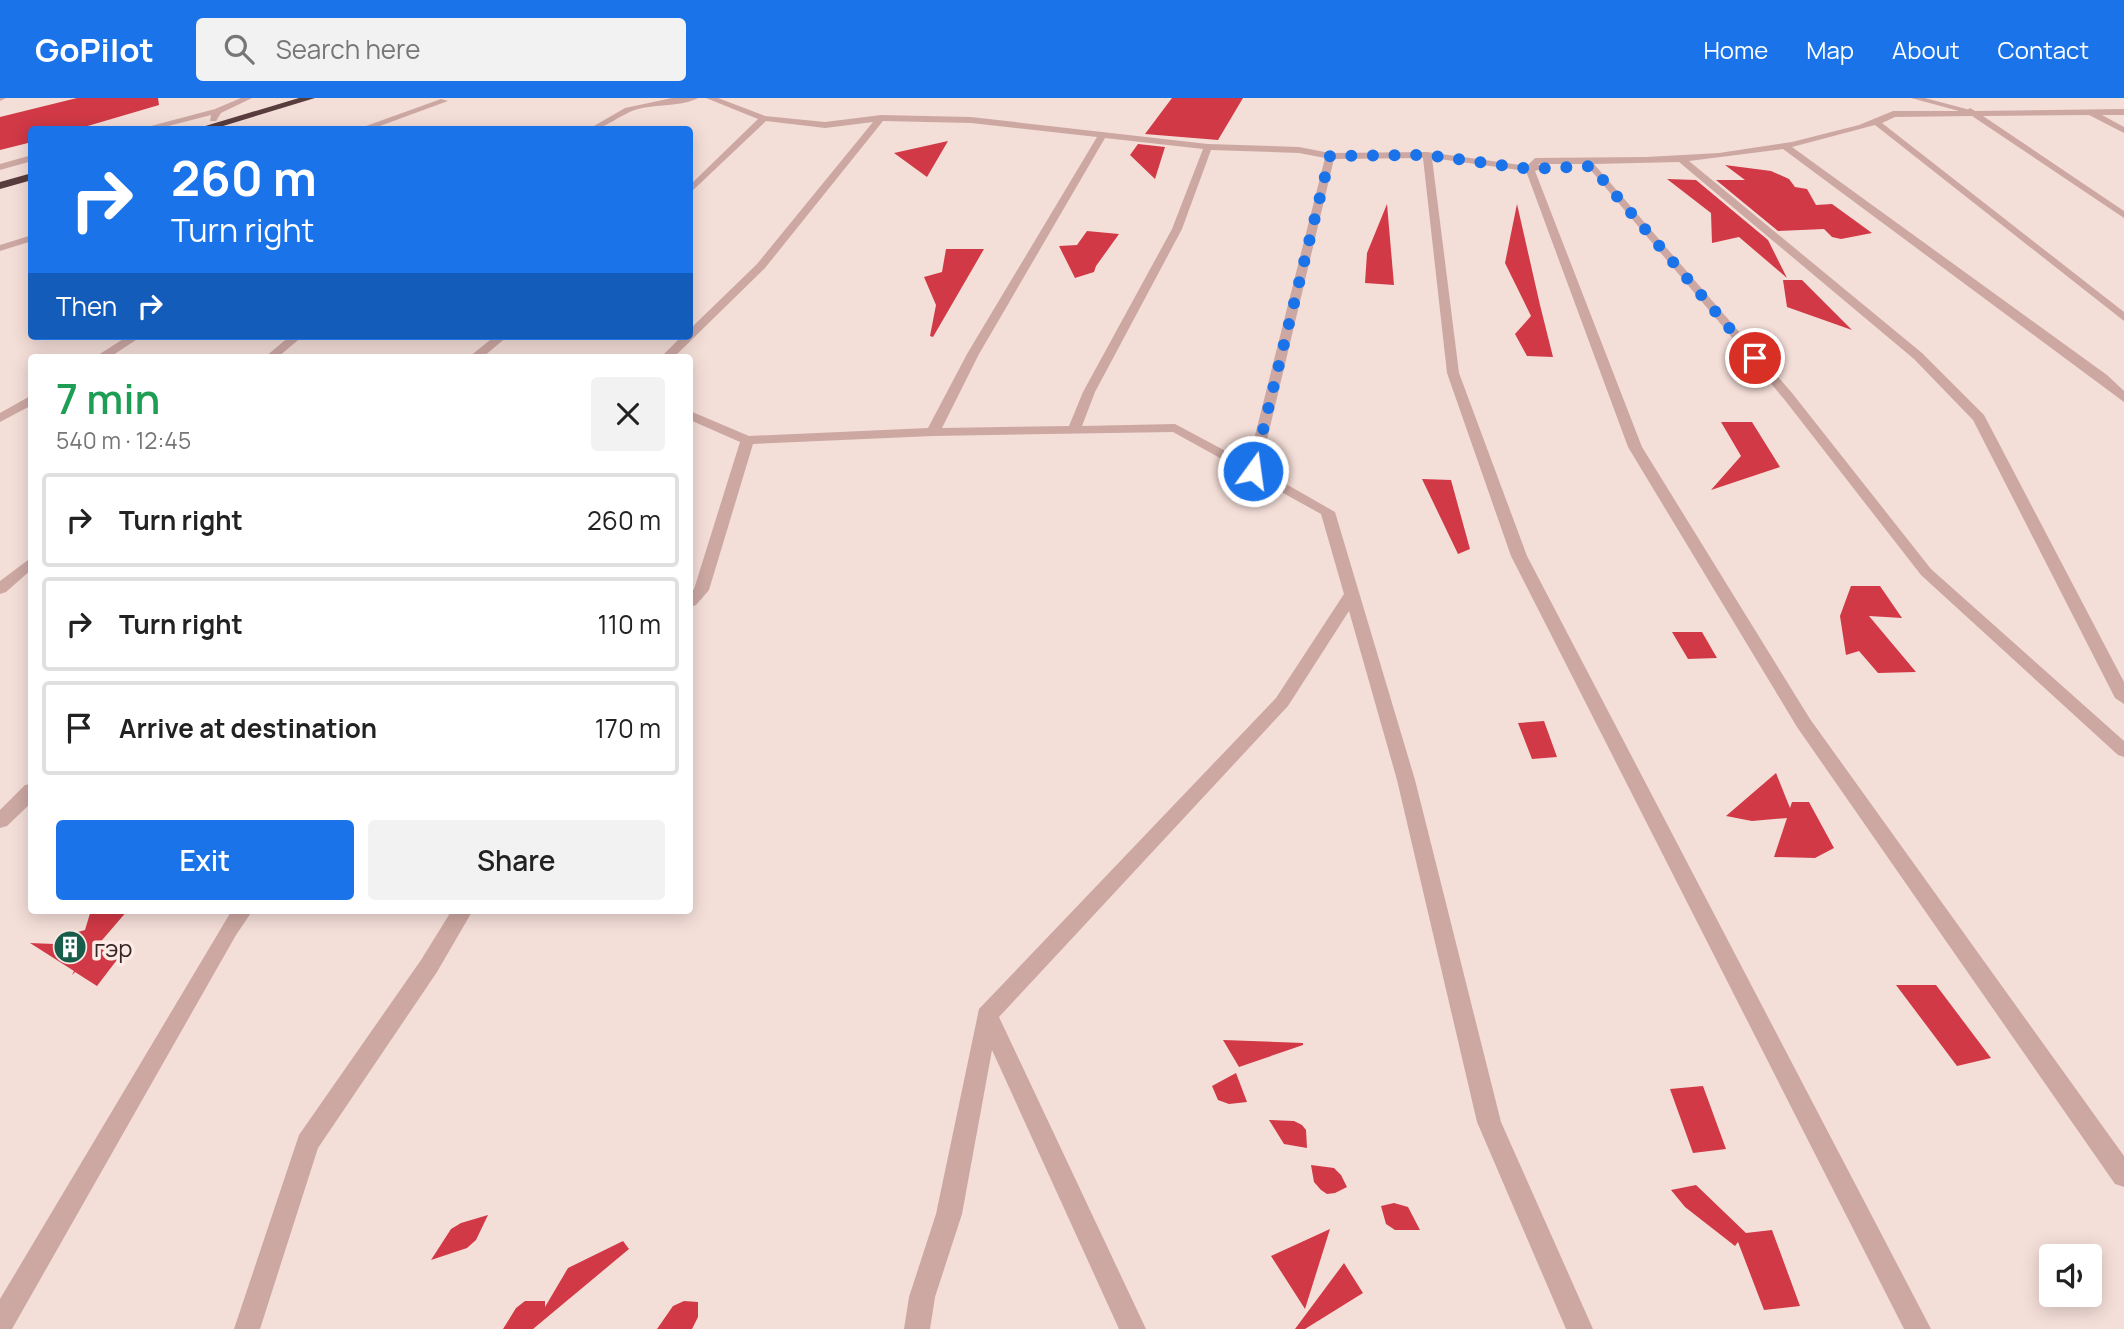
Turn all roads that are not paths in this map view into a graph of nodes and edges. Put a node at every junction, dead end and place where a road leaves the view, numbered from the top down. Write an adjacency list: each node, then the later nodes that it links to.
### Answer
1 (248, 98): 7 (street)
2 (310, 98): 16 (highway)
3 (694, 98): 18 (street)
4 (710, 98): 11 (street)
5 (1915, 98): 8 (street)
6 (444, 101): 17 (street)
7 (218, 111): 14 (street); 15 (street)
8 (1970, 111): 10 (street); 13 (street); 32 (street)
9 (2124, 111): 10 (street)
10 (2092, 113): 19 (street)
11 (764, 118): 12 (street); 31 (street)
12 (881, 118): 20 (street); 36 (street)
13 (1877, 122): 22 (street); 35 (street)
14 (156, 126)
15 (204, 126)
16 (209, 126)
17 (371, 126)
18 (597, 126)
19 (2124, 130)
20 (1103, 134): 21 (street); 50 (street)
21 (1208, 147): 24 (street); 49 (street)
22 (1787, 148): 26 (street); 45 (street)
23 (1427, 155): 24 (street); 27 (street); 70 (street)
24 (1330, 156): 52 (street)
25 (28, 159): 28 (street)
26 (1682, 160): 27 (street); 57 (street)
27 (1533, 165): 58 (street); 64 (street)
28 (0, 167)
29 (28, 177): 30 (highway)
30 (0, 186)
31 (693, 187)
32 (2124, 215)
33 (28, 239): 34 (street)
34 (0, 248)
35 (2124, 318)
36 (693, 332)
37 (129, 340): 41 (street)
38 (291, 340): 42 (street)
39 (497, 340): 43 (street)
40 (685, 340): 44 (street)
41 (106, 354)
42 (275, 354)
43 (479, 354)
44 (670, 354)
45 (2124, 398)
46 (28, 401): 48 (street)
47 (693, 416): 51 (street)
48 (0, 418)
49 (1074, 430): 50 (street); 52 (street)
50 (933, 432): 51 (street)
51 (747, 440): 56 (street)
52 (1253, 471): 55 (street)
53 (28, 564): 54 (street)
54 (0, 589)
55 (1352, 594): 63 (street); 69 (street)
56 (693, 599)
57 (2124, 698)
58 (2124, 751)
59 (28, 794): 60 (street)
60 (0, 821)
61 (240, 914): 65 (street)
62 (461, 914): 66 (street)
63 (986, 1015): 67 (street); 68 (street)
64 (2124, 1176)
65 (0, 1324)
66 (247, 1329)
67 (917, 1329)
68 (1133, 1329)
69 (1580, 1329)
70 (1918, 1329)

